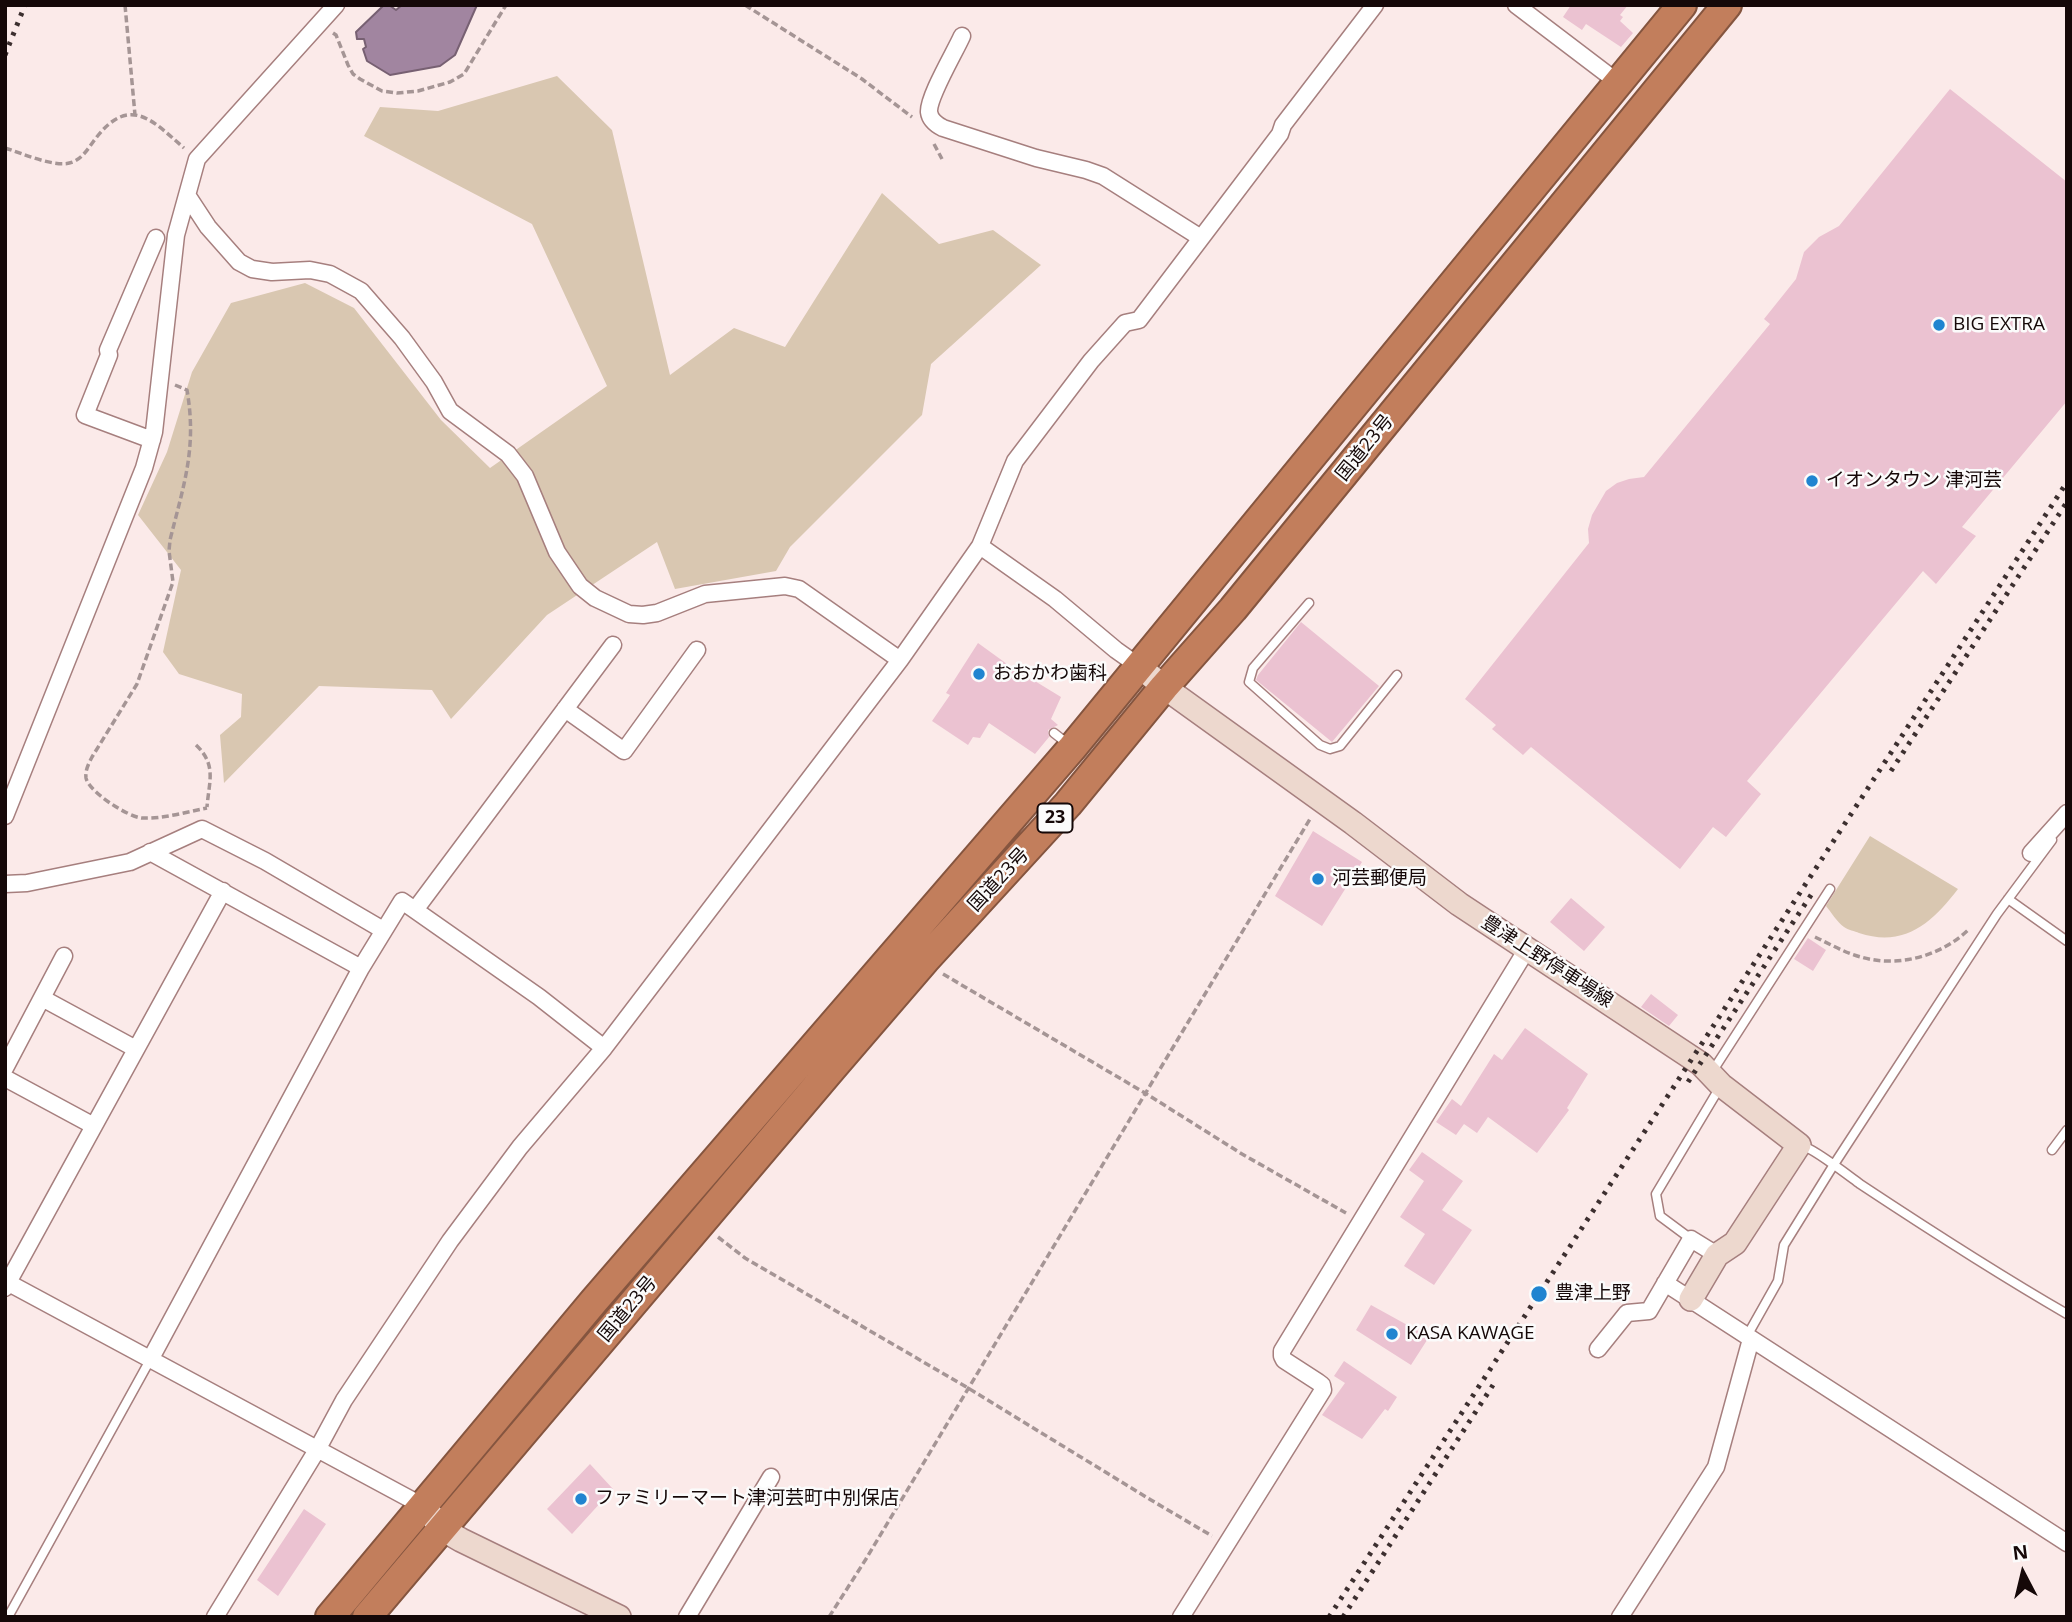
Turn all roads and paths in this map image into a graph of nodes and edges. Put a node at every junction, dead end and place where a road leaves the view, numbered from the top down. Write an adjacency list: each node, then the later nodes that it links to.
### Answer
1 (125, 5): 12 (path)
2 (336, 5): 9 (street)
3 (506, 5): 9 (path)
4 (745, 5): 13 (path)
5 (1375, 5): 20 (street)
6 (1516, 5): 11 (street)
7 (1682, 5): 11 (highway, 国道23号 / 23)
8 (1727, 5): 30 (highway, 国道23号 / 23)
9 (320, 23): 16 (street)
10 (962, 36): 20 (street)
11 (1620, 84): 28 (highway, 国道23号 / 23)
12 (135, 114): 15 (path); 16 (path)
13 (917, 121)
14 (932, 140): 17 (path)
15 (5, 148)
16 (197, 159): 18 (street)
17 (942, 159)
18 (187, 195): 21 (street); 27 (street)
19 (156, 238): 22 (street)
20 (1201, 238): 23 (street)
21 (160, 379): 22 (street); 34 (path)
22 (152, 440): 36 (street)
23 (980, 546): 27 (street); 28 (street)
24 (1309, 603): 29 (lane)
25 (613, 645): 31 (street)
26 (697, 650): 31 (street)
27 (900, 660): 55 (street)
28 (1140, 667): 30 (main road, 豊津上野停車場線); 80 (highway, 国道23号 / 23)
29 (1397, 675)
30 (1164, 687): 33 (main road, 豊津上野停車場線); 51 (highway, 国道23号 / 23)
31 (565, 709): 44 (street)
32 (196, 745): 34 (path)
33 (1317, 797): 49 (main road, 豊津上野停車場線); 60 (path)
34 (207, 808): 37 (path)
35 (2067, 814): 39 (street); 43 (lane)
36 (5, 816)
37 (202, 828): 38 (street); 46 (street)
38 (150, 852): 40 (street); 42 (street)
39 (2031, 853)
40 (5, 884)
41 (1830, 889): 47 (lane)
42 (223, 891): 52 (street); 56 (street)
43 (2008, 899): 45 (lane); 48 (lane)
44 (415, 910): 46 (street); 55 (street)
45 (1997, 914): 47 (path); 65 (lane)
46 (383, 930): 52 (street)
47 (1803, 932): 59 (lane)
48 (2067, 941)
49 (1527, 949): 59 (main road, 豊津上野停車場線); 66 (street)
50 (64, 956): 53 (street)
51 (923, 962): 60 (path); 67 (highway, 国道23号 / 23)
52 (360, 968): 76 (street)
53 (42, 998): 54 (street); 56 (street)
54 (10, 1044): 57 (street)
55 (604, 1048): 78 (street)
56 (136, 1049): 61 (street)
57 (5, 1068)
58 (5, 1078): 61 (street)
59 (1716, 1079): 63 (main road, 豊津上野停車場線); 68 (lane)
60 (1145, 1093): 66 (path); 77 (path)
61 (94, 1126): 71 (street)
62 (2067, 1130): 64 (lane)
63 (1799, 1145): 65 (lane); 69 (main road)
64 (2052, 1150)
65 (1833, 1166): 73 (lane); 74 (lane)
66 (1361, 1222): 83 (street)
67 (700, 1223): 77 (path); 81 (highway, 国道23号 / 23)
68 (1691, 1239): 69 (street); 70 (street)
69 (1717, 1255): 72 (main road)
70 (1665, 1283): 72 (street); 75 (street)
71 (6, 1284): 76 (street)
72 (1691, 1299): 74 (street)
73 (2067, 1314)
74 (1749, 1337): 82 (street); 92 (street)
75 (1598, 1349)
76 (150, 1360): 78 (street); 84 (lane)
77 (968, 1388): 83 (path); 90 (path)
78 (317, 1450): 80 (street); 85 (street)
79 (771, 1477): 89 (street)
80 (423, 1506): 81 (main road); 86 (highway, 国道23号 / 23)
81 (442, 1529): 87 (highway, 国道23号 / 23); 88 (main road)
82 (2067, 1543)
83 (1227, 1544): 91 (street)
84 (8, 1617)
85 (215, 1617)
86 (330, 1617)
87 (367, 1617)
88 (619, 1617)
89 (687, 1617)
90 (829, 1617)
91 (1181, 1617)
92 (1620, 1617)

